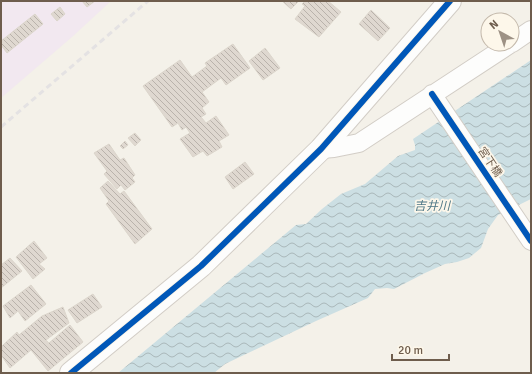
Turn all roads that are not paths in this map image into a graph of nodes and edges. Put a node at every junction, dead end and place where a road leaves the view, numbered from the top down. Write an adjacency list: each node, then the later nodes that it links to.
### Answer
1 (450, 1): 6 (street)
2 (531, 30): 3 (street)
3 (520, 37)
4 (497, 52): 5 (street)
5 (432, 94): 6 (street); 7 (street, 宮下橋)
6 (321, 149): 8 (street)
7 (531, 241)
8 (71, 373)

